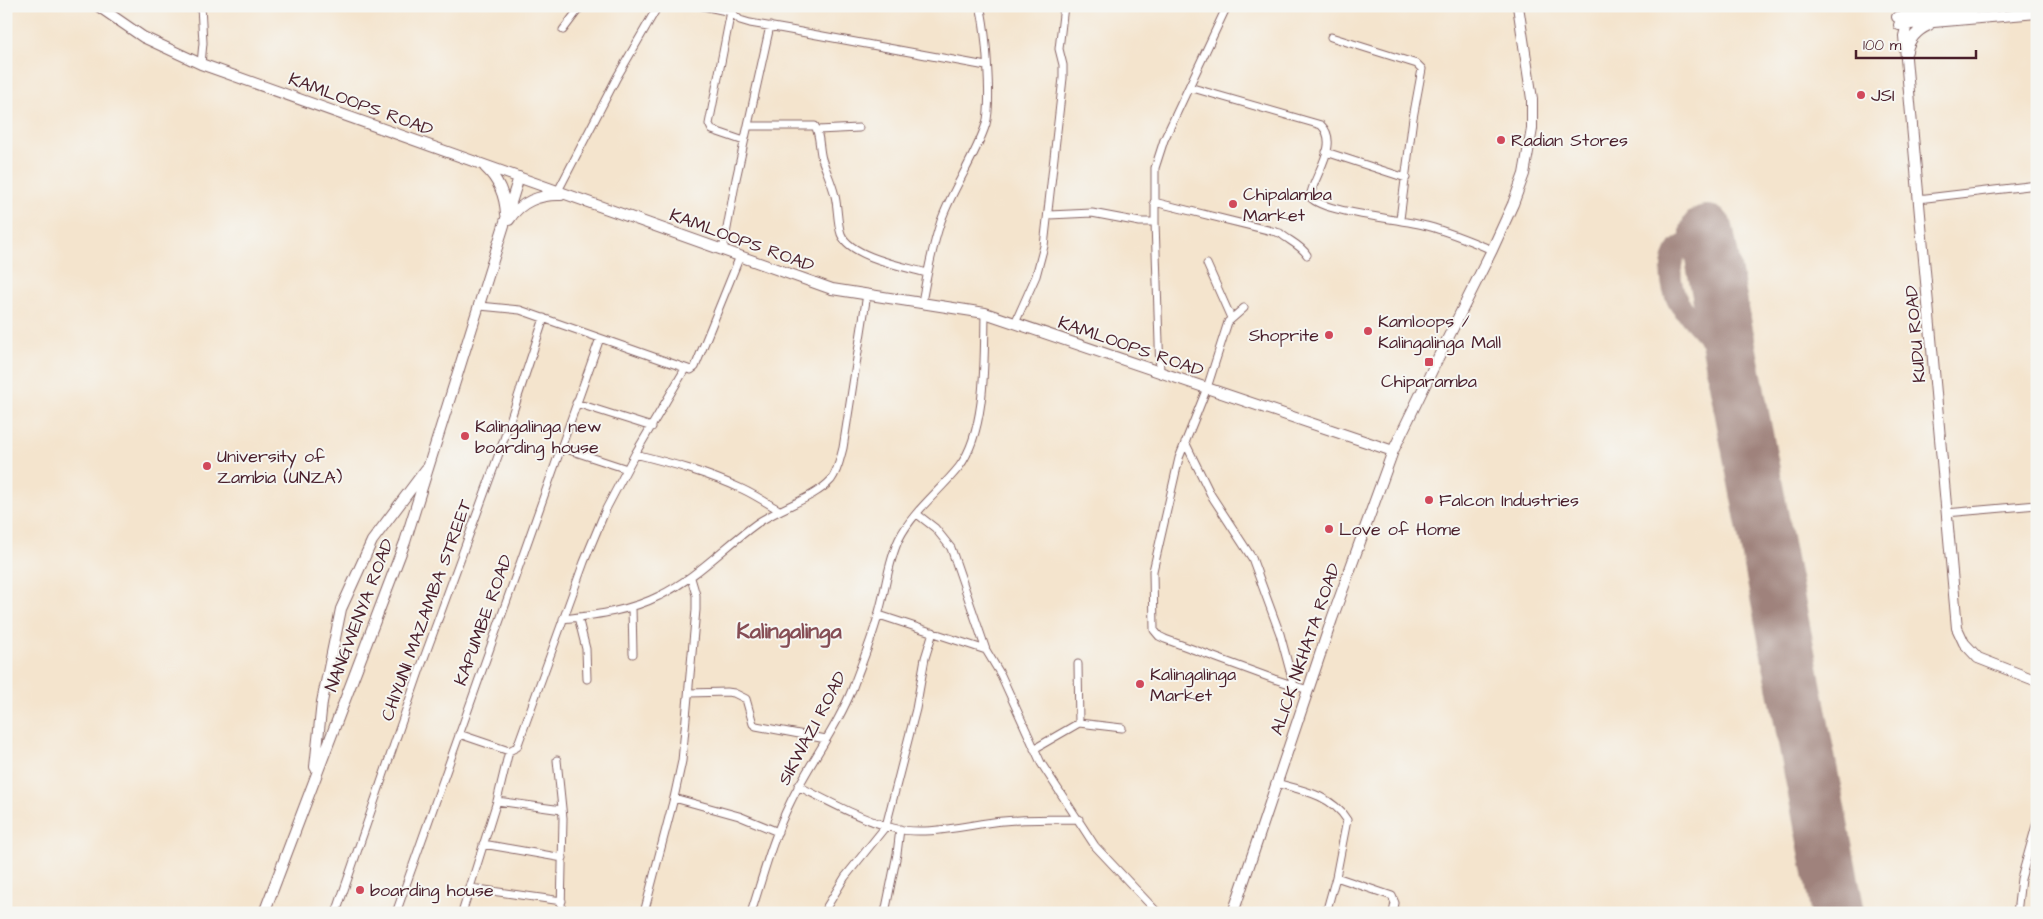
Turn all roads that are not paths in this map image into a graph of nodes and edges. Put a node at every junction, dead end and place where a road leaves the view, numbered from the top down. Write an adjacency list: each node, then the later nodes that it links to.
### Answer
1 (98, 6): 20 (main road, KAMLOOPS ROAD)
2 (202, 6): 20 (street)
3 (581, 6): 17 (street)
4 (658, 6): 32 (street)
5 (703, 6): 12 (street)
6 (980, 6): 21 (street)
7 (1064, 6): 36 (street)
8 (1227, 6): 22 (street)
9 (1518, 6): 41 (main road, ALICK NKHATA ROAD)
10 (1917, 6): 15 (main road)
11 (1995, 6): 15 (main road)
12 (732, 9): 16 (street); 26 (street)
13 (2037, 13): 15 (main road)
14 (1902, 16): 15 (main road); 19 (main road, KUDU ROAD)
15 (1930, 18): 19 (main road)
16 (770, 26): 21 (street); 23 (street)
17 (563, 30)
18 (1331, 37): 30 (street)
19 (1906, 58): 34 (main road, KUDU ROAD)
20 (201, 64): 28 (main road, KAMLOOPS ROAD)
21 (986, 66): 45 (street)
22 (1189, 87): 27 (street); 35 (street)
23 (748, 126): 25 (street); 26 (street)
24 (859, 128): 25 (street)
25 (818, 130): 45 (street)
26 (744, 141): 40 (street)
27 (1326, 152): 30 (street); 37 (street)
28 (482, 164): 29 (main road, KAMLOOPS ROAD); 39 (main road)
29 (519, 177): 32 (main road, KAMLOOPS ROAD); 39 (main road, NANGWENYA ROAD)
30 (1406, 178): 37 (street)
31 (2037, 185): 34 (street)
32 (558, 191): 33 (main road, KAMLOOPS ROAD)
33 (576, 198): 39 (main road); 40 (main road, KAMLOOPS ROAD)
34 (1918, 199): 68 (main road, KUDU ROAD)
35 (1154, 202): 38 (street); 42 (street)
36 (1048, 215): 38 (street); 53 (street)
37 (1400, 220): 41 (street)
38 (1155, 222): 56 (street)
39 (505, 227): 48 (main road, NANGWENYA ROAD)
40 (723, 250): 43 (main road, KAMLOOPS ROAD)
41 (1492, 250): 62 (main road, ALICK NKHATA ROAD)
42 (1307, 255)
43 (740, 256): 46 (main road, KAMLOOPS ROAD); 55 (street)
44 (1207, 264): 52 (street)
45 (927, 273): 47 (street)
46 (867, 294): 47 (main road, KAMLOOPS ROAD); 67 (street)
47 (922, 302): 50 (main road, KAMLOOPS ROAD)
48 (480, 306): 51 (street); 64 (main road, NANGWENYA ROAD)
49 (1244, 308): 52 (street)
50 (985, 313): 53 (main road, KAMLOOPS ROAD); 69 (street, SIKWAZI ROAD)
51 (544, 318): 54 (street); 108 (street, CHIYUNI MAZAMBA STREET)
52 (1231, 318): 57 (street)
53 (1015, 323): 56 (main road, KAMLOOPS ROAD)
54 (600, 338): 55 (street); 58 (street, KAPUMBE ROAD)
55 (685, 369): 59 (street)
56 (1160, 373): 57 (main road, KAMLOOPS ROAD)
57 (1207, 388): 60 (street); 62 (main road, KAMLOOPS ROAD)
58 (576, 404): 59 (street); 61 (street, KAPUMBE ROAD)
59 (652, 427): 63 (street)
60 (1185, 442): 81 (street); 81 (street)
61 (560, 447): 65 (street); 86 (street, KAPUMBE ROAD)
62 (1393, 452): 82 (main road, ALICK NKHATA ROAD)
63 (635, 454): 65 (street); 67 (street)
64 (432, 460): 91 (main road, NANGWENYA ROAD); 91 (main road, NANGWENYA ROAD)
65 (627, 469): 74 (street)
66 (2037, 505): 68 (street)
67 (779, 510): 70 (street)
68 (1946, 513): 80 (main road, KUDU ROAD)
69 (917, 514): 72 (street, SIKWAZI ROAD); 76 (street)
70 (691, 578): 71 (street); 83 (street)
71 (632, 607): 73 (street); 77 (street)
72 (879, 615): 75 (street); 87 (street, SIKWAZI ROAD)
73 (578, 617): 74 (street); 79 (street)
74 (563, 619): 89 (street)
75 (933, 632): 76 (street); 99 (street)
76 (986, 650): 88 (street)
77 (633, 654)
78 (1078, 664): 84 (street)
79 (587, 680)
80 (2037, 681)
81 (1294, 686): 82 (street)
82 (1308, 690): 92 (main road, ALICK NKHATA ROAD)
83 (689, 693): 87 (street); 94 (street)
84 (1079, 723): 85 (street); 88 (street)
85 (1122, 728)
86 (460, 734): 89 (street); 109 (street, KAPUMBE ROAD)
87 (826, 739): 93 (street, SIKWAZI ROAD)
88 (1034, 749): 97 (street)
89 (509, 751): 95 (street)
90 (557, 760): 96 (street)
91 (314, 781): 107 (main road, NANGWENYA ROAD)
92 (1276, 782): 104 (street); 117 (main road, ALICK NKHATA ROAD)
93 (798, 786): 99 (street); 101 (street, SIKWAZI ROAD)
94 (674, 798): 101 (street); 112 (street)
95 (497, 801): 96 (street); 102 (street)
96 (562, 810): 103 (street)
97 (1079, 819): 100 (street); 116 (street)
98 (2037, 822): 120 (street)
99 (886, 826): 100 (street); 114 (street)
100 (900, 829): 115 (street)
101 (778, 832): 113 (street, SIKWAZI ROAD)
102 (483, 844): 103 (street); 105 (street)
103 (563, 858): 106 (street)
104 (1336, 877): 118 (street); 119 (street)
105 (471, 888): 106 (street); 110 (street)
106 (562, 901): 111 (street)
107 (264, 913)
108 (336, 913)
109 (396, 913)
110 (462, 913)
111 (562, 913)
112 (644, 913)
113 (751, 913)
114 (823, 913)
115 (885, 913)
116 (1158, 913)
117 (1233, 913)
118 (1326, 913)
119 (1393, 913)
120 (2017, 913)

